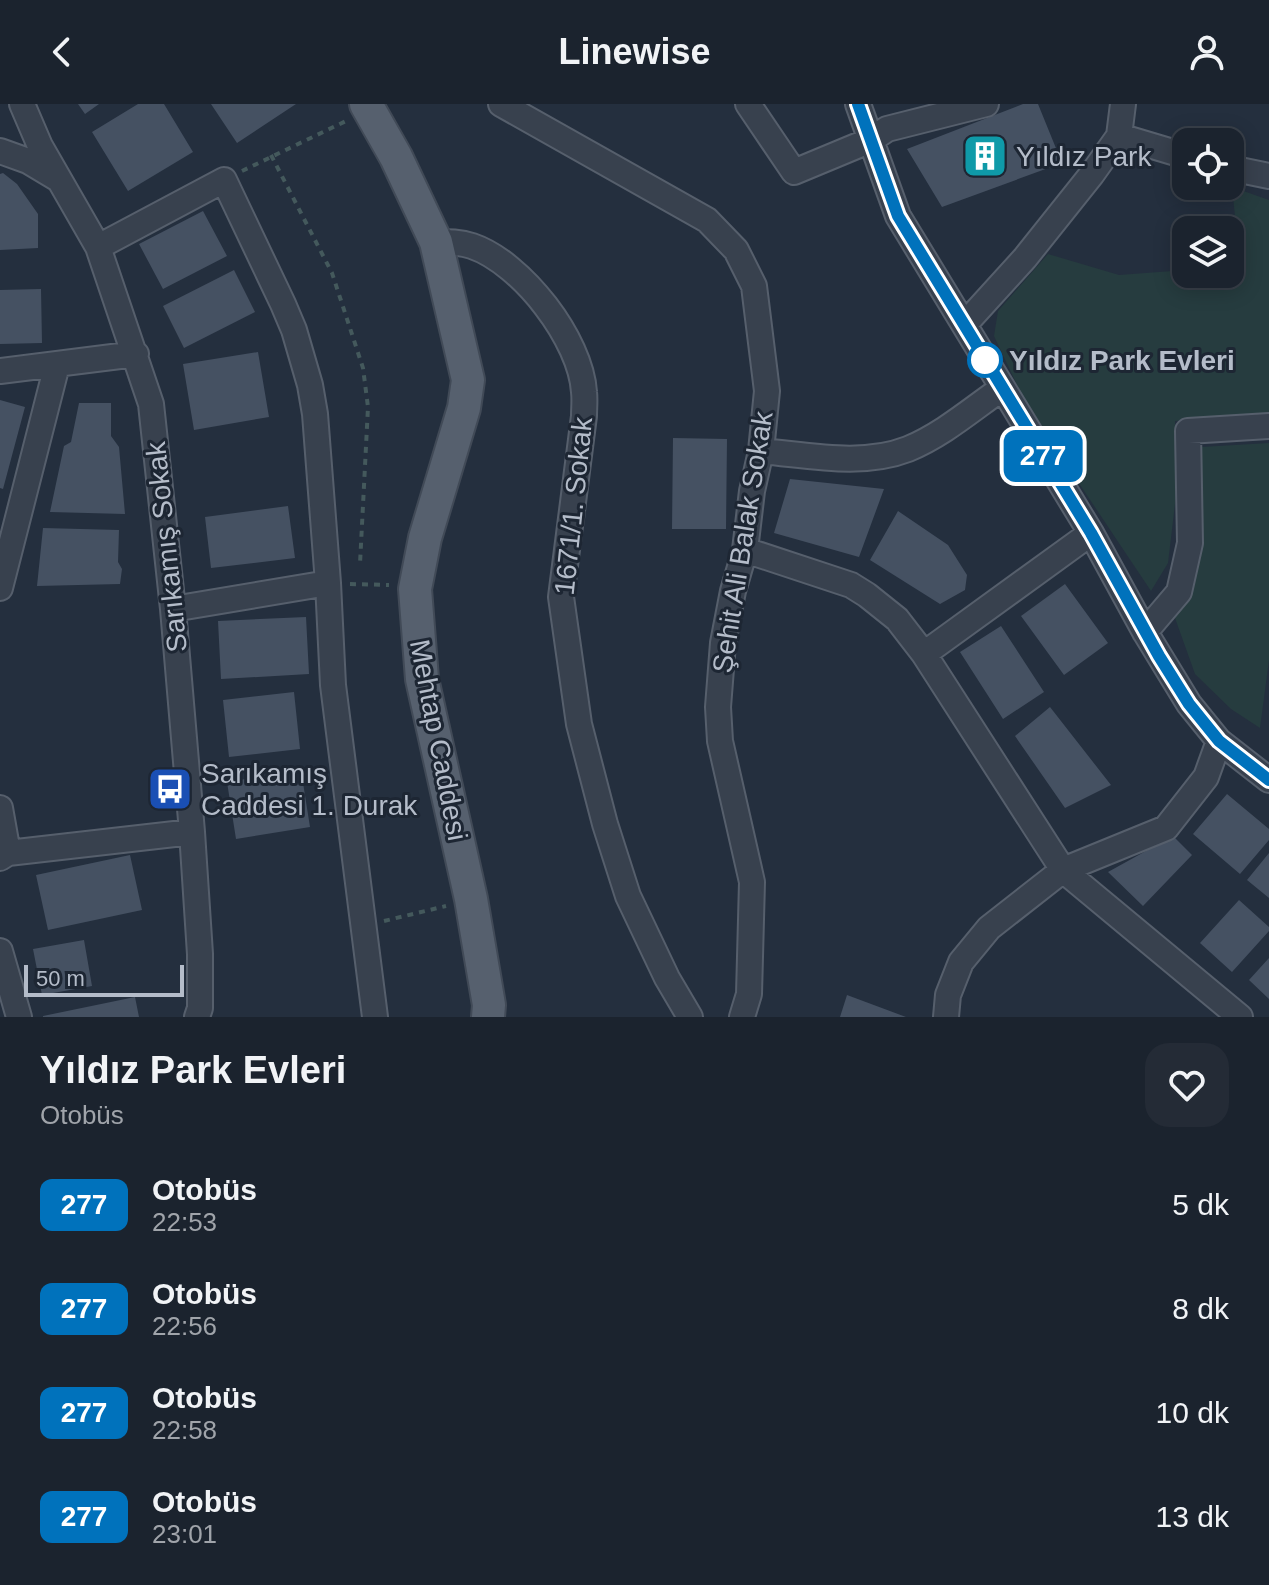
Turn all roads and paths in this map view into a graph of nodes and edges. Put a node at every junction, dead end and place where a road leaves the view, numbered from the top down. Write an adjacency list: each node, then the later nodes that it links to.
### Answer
1 (22, 104): 15 (street, Sarıkamış Sokak)
2 (501, 104): 25 (street, Şehit Ali Balak Sokak)
3 (748, 104): 9 (street)
4 (858, 104): 9 (street)
5 (986, 104): 9 (street)
6 (1123, 104): 8 (street)
7 (368, 107): 12 (path); 17 (main road, Mehtap Caddesi)
8 (1119, 136): 11 (street); 19 (street)
9 (871, 140): 19 (street)
10 (0, 151): 15 (street)
11 (1172, 152)
12 (271, 155): 16 (path); 28 (path)
13 (1244, 171): 14 (street)
14 (1269, 176)
15 (60, 180): 18 (street, Sarıkamış Sokak)
16 (224, 180): 18 (street); 29 (street)
17 (436, 242): 31 (main road, Mehtap Caddesi); 48 (street, 1671/1. Sokak)
18 (98, 247): 20 (street, Sarıkamış Sokak)
19 (965, 324): 23 (street)
20 (136, 354): 21 (street); 32 (street, Sarıkamış Sokak)
21 (57, 365): 22 (street); 30 (street)
22 (0, 371)
23 (1001, 389): 25 (street); 26 (street)
24 (1269, 426): 33 (street)
25 (761, 451): 27 (street, Şehit Ali Balak Sokak)
26 (1091, 533): 33 (street); 34 (street)
27 (745, 550): 34 (street); 49 (street, Şehit Ali Balak Sokak)
28 (360, 564)
29 (328, 583): 31 (path); 32 (street); 42 (street)
30 (0, 588)
31 (415, 589): 41 (main road, Mehtap Caddesi)
32 (173, 609): 38 (street, Sarıkamış Sokak)
33 (1145, 632): 35 (street)
34 (924, 654): 40 (street)
35 (1219, 741): 36 (street); 40 (street)
36 (1269, 780)
37 (0, 808): 39 (street)
38 (192, 832): 39 (street); 45 (street, Sarıkamış Sokak)
39 (4, 856)
40 (1063, 870): 50 (street); 51 (street)
41 (471, 899): 42 (path); 47 (main road, Mehtap Caddesi)
42 (363, 926): 46 (street)
43 (0, 951): 44 (street)
44 (19, 1017)
45 (197, 1017)
46 (375, 1017)
47 (488, 1017)
48 (690, 1017)
49 (742, 1017)
50 (946, 1017)
51 (1240, 1017)

